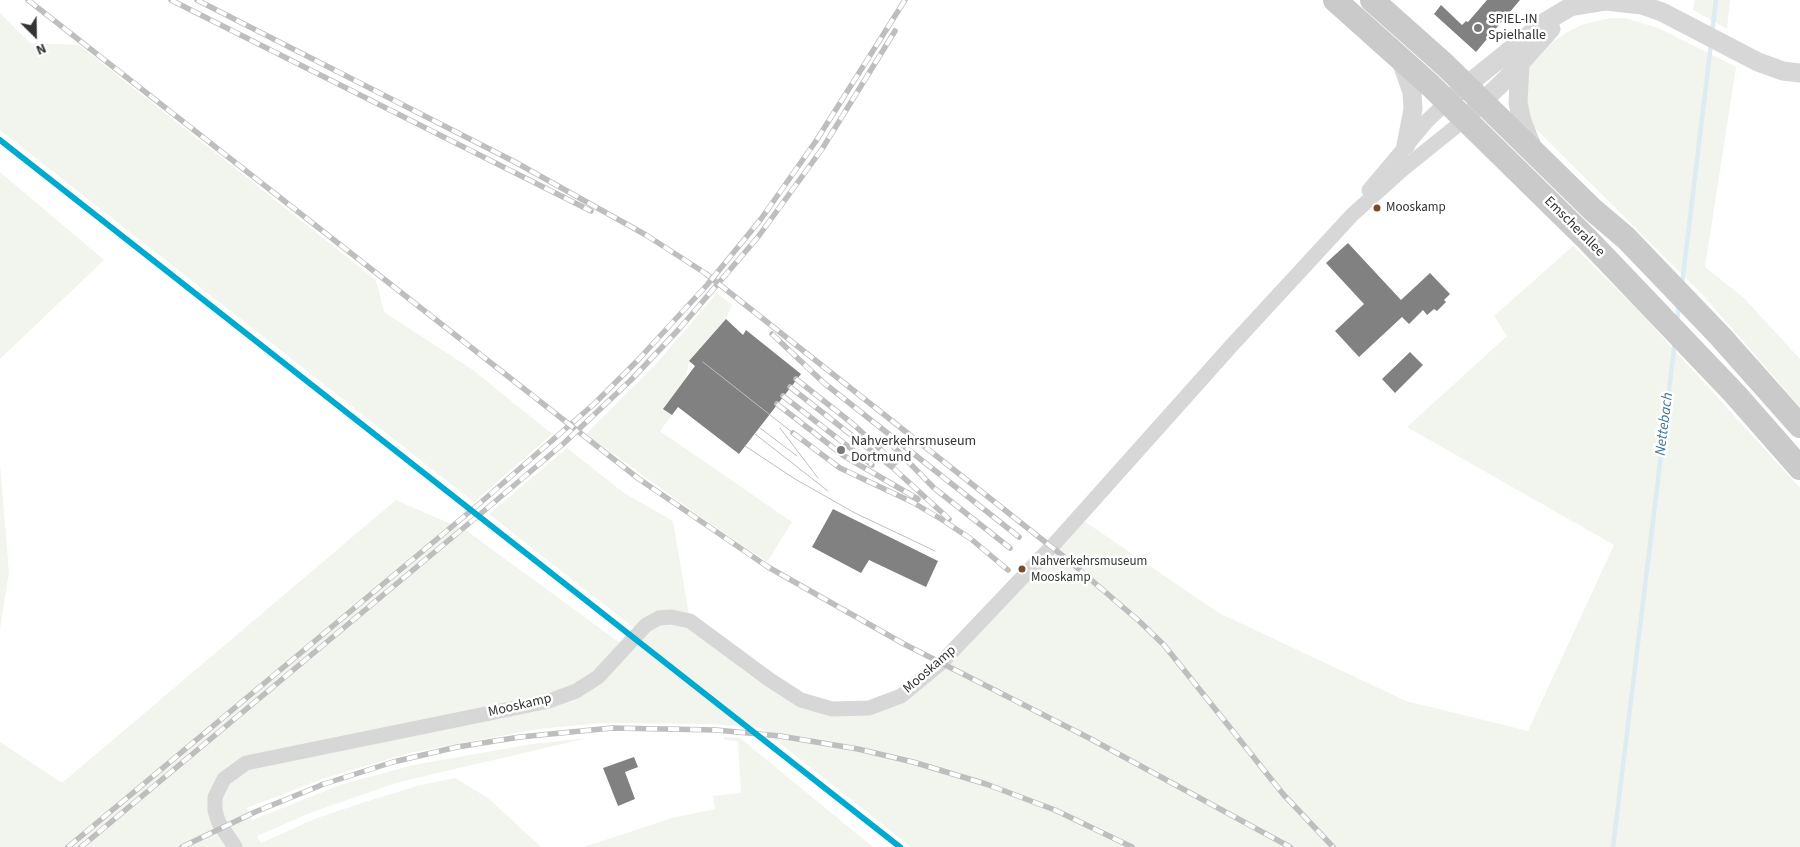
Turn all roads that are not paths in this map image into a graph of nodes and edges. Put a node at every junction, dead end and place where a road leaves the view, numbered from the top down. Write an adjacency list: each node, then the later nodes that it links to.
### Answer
1 (1336, 0): 4 (main road, Emscherallee)
2 (1372, 0): 7 (main road, Emscherallee)
3 (1587, 3): 5 (street); 6 (street); 7 (street)
4 (1400, 58): 8 (main road, Emscherallee); 11 (street)
5 (1520, 64): 9 (street); 12 (street)
6 (1800, 73)
7 (1465, 86): 8 (street); 9 (main road, Emscherallee)
8 (1447, 102): 10 (main road, Emscherallee); 11 (street, Mooskamp)
9 (1482, 103): 10 (street); 12 (main road, Emscherallee)
10 (1464, 120): 13 (street, Mooskamp); 15 (main road, Emscherallee)
11 (1406, 145): 13 (street, Mooskamp)
12 (1535, 155): 14 (main road, Emscherallee)
13 (1357, 210): 16 (street, Mooskamp)
14 (1800, 426)
15 (1800, 468)
16 (235, 847)

